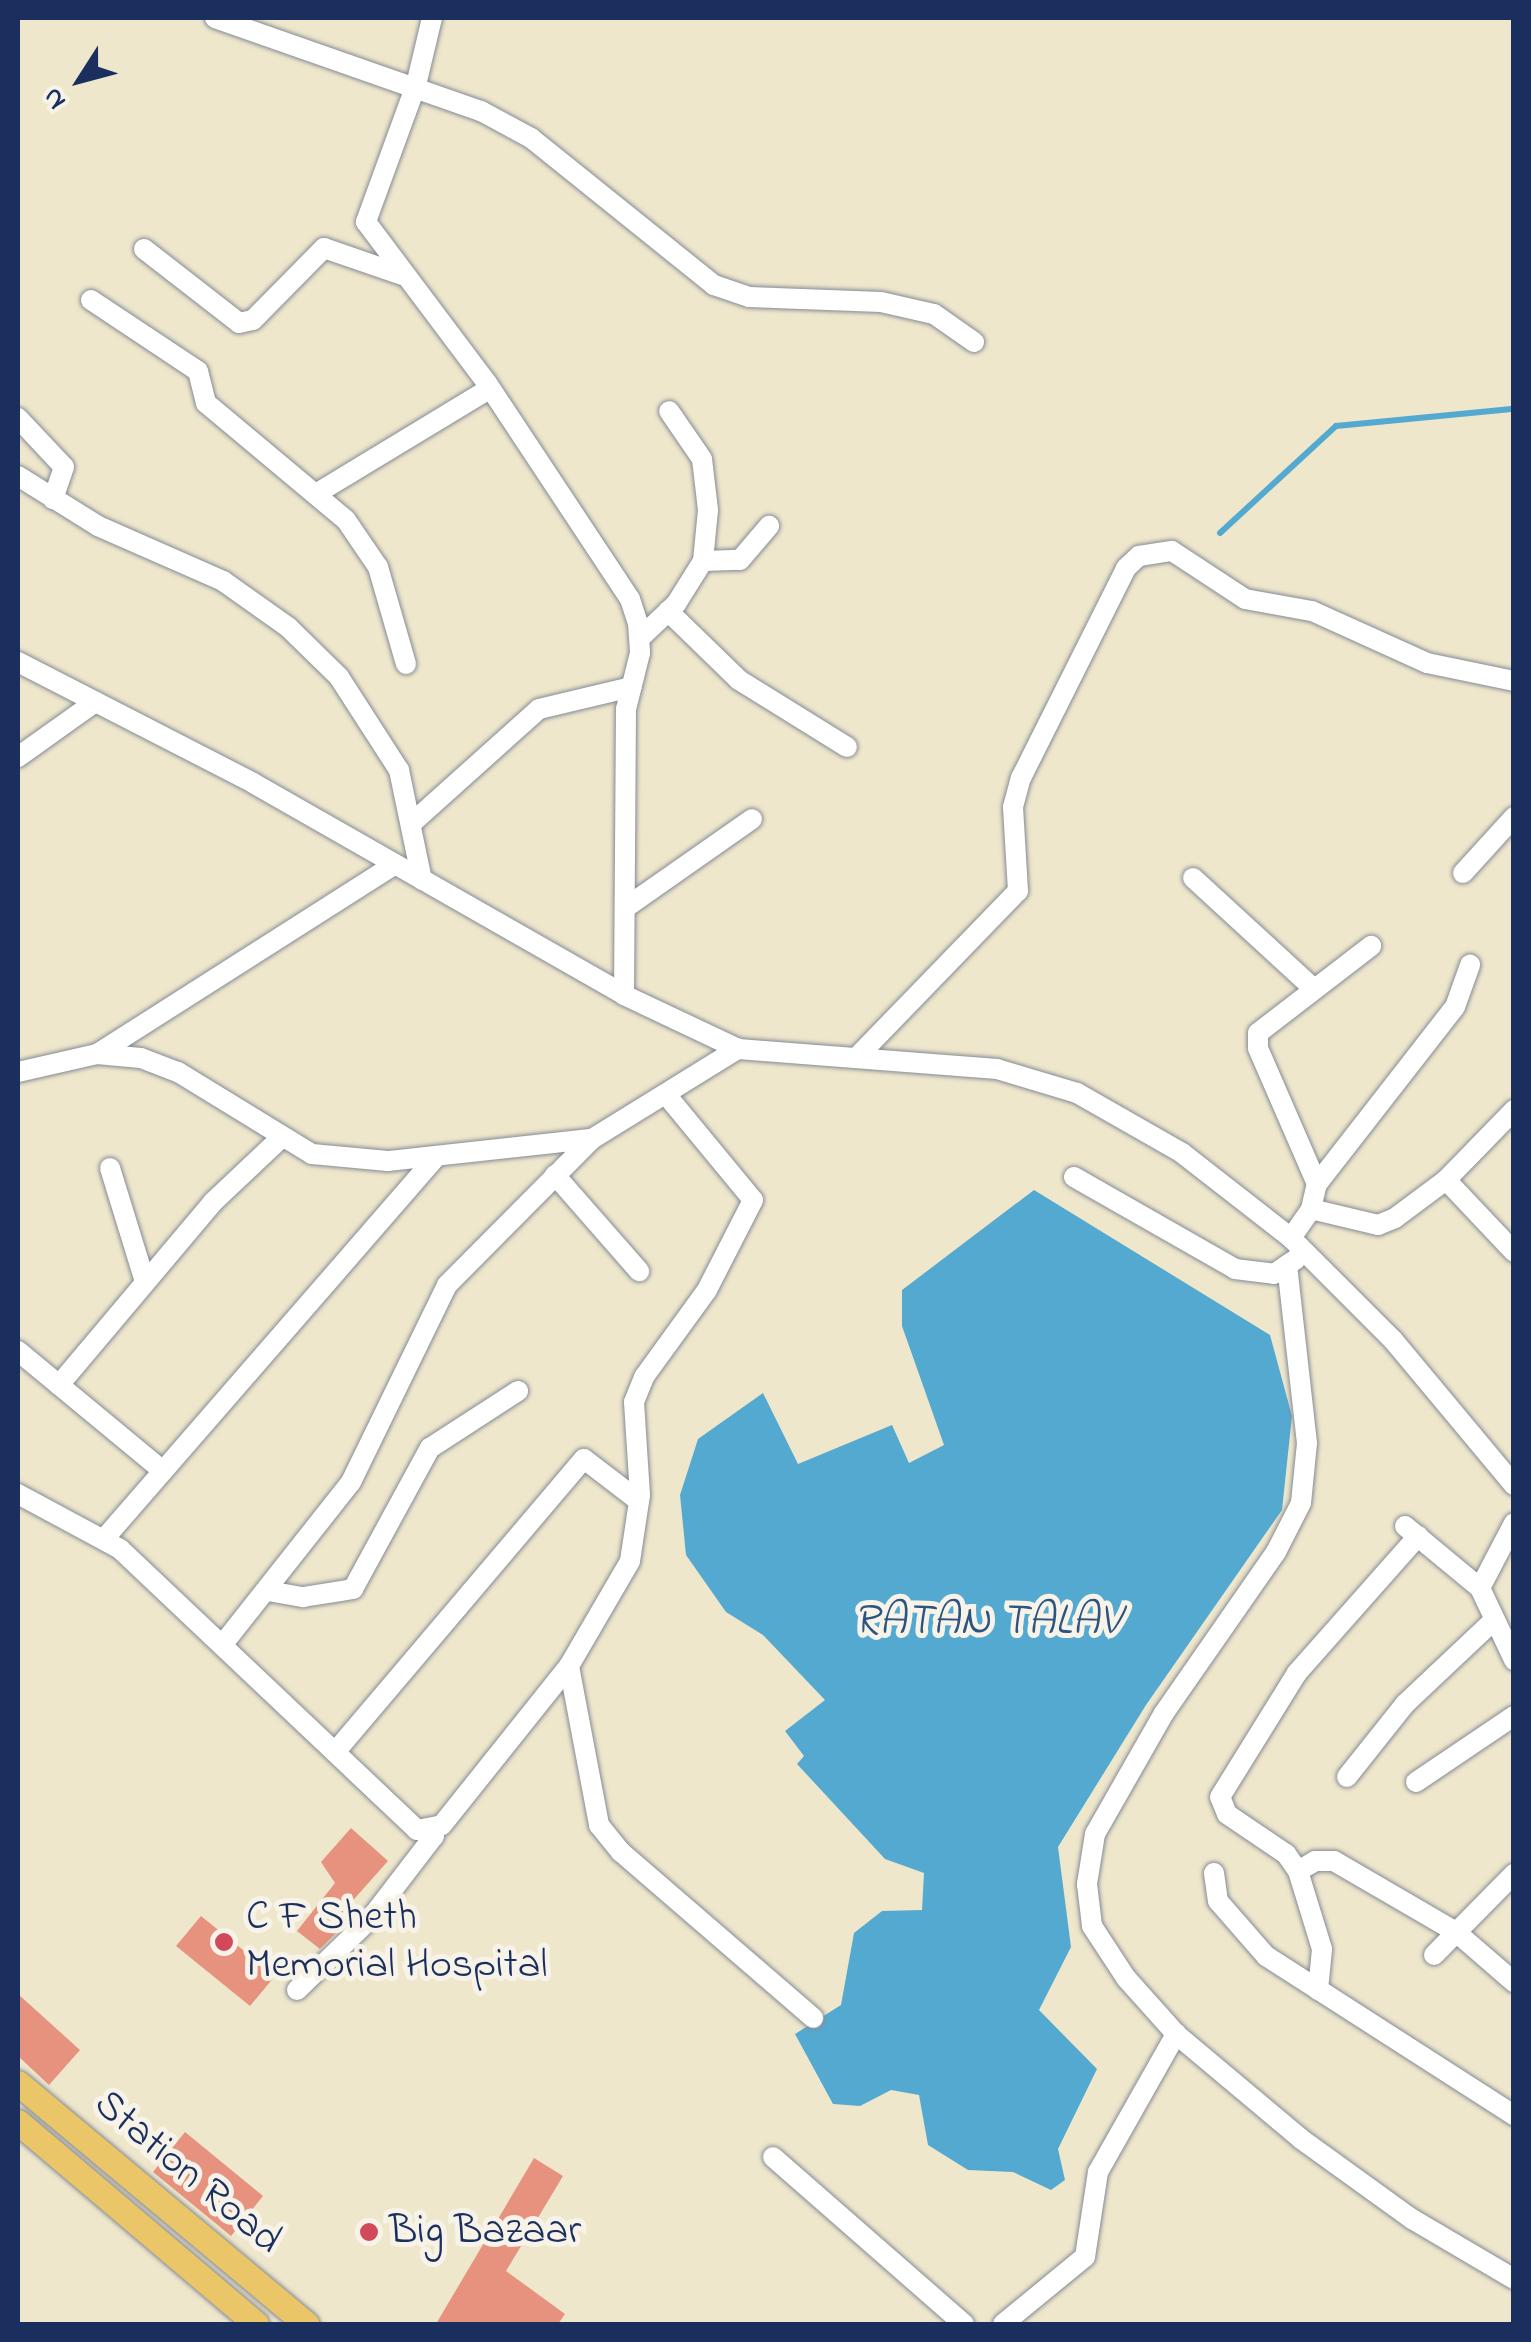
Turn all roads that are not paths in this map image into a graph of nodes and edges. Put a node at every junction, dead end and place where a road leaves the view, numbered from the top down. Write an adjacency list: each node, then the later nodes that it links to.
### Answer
1 (215, 18): 3 (street)
2 (432, 18): 3 (street)
3 (416, 85): 5 (street); 7 (street)
4 (144, 249): 5 (street)
5 (404, 276): 8 (street)
6 (90, 300): 12 (street)
7 (974, 342)
8 (490, 388): 12 (street); 17 (street)
9 (670, 411): 15 (street)
10 (18, 418): 13 (street)
11 (18, 476): 13 (street)
12 (319, 492): 19 (street)
13 (53, 499): 27 (street)
14 (770, 526): 15 (street)
15 (703, 561): 16 (street)
16 (668, 611): 17 (street); 23 (street)
17 (641, 637): 21 (street)
18 (18, 662): 22 (street)
19 (406, 664)
20 (1514, 681): 39 (street)
21 (631, 686): 27 (street); 32 (street)
22 (95, 702): 24 (street); 28 (street)
23 (847, 747)
24 (18, 757)
25 (1514, 817): 29 (street)
26 (752, 819): 32 (street)
27 (413, 822): 31 (street)
28 (395, 864): 31 (street); 38 (street)
29 (1463, 872)
30 (1193, 878): 35 (street)
31 (422, 880): 36 (street)
32 (625, 908): 36 (street)
33 (1371, 946): 35 (street)
34 (1470, 965): 50 (street)
35 (1312, 987): 50 (street)
36 (624, 995): 37 (street)
37 (738, 1049): 39 (street); 41 (street)
38 (97, 1054): 40 (street); 43 (street)
39 (858, 1056): 52 (street)
40 (18, 1072)
41 (668, 1097): 44 (street); 63 (street)
42 (1514, 1110): 49 (street)
43 (282, 1138): 45 (street); 56 (street)
44 (592, 1139): 45 (street); 47 (street)
45 (436, 1157): 60 (street)
46 (110, 1168): 56 (street)
47 (554, 1175): 55 (street); 67 (street)
48 (1074, 1176): 54 (street)
49 (1446, 1180): 51 (street); 53 (street)
50 (1318, 1184): 51 (street)
51 (1311, 1209): 52 (street)
52 (1299, 1245): 54 (street); 61 (street)
53 (1514, 1252)
54 (1287, 1265): 86 (street)
55 (639, 1271)
56 (145, 1282): 58 (street)
57 (18, 1351): 58 (street)
58 (59, 1385): 60 (street)
59 (518, 1391): 67 (street)
60 (164, 1471): 65 (street)
61 (1514, 1485)
62 (20, 1500): 65 (street)
63 (639, 1501): 71 (street); 73 (street)
64 (1514, 1523): 66 (street)
65 (104, 1539): 69 (street)
66 (1480, 1588): 68 (street); 77 (street)
67 (268, 1591): 69 (street)
68 (1493, 1620): 70 (street); 74 (street)
69 (223, 1644): 73 (street)
70 (1514, 1660)
71 (569, 1666): 76 (street); 85 (street)
72 (1514, 1716): 75 (street)
73 (336, 1751): 76 (street)
74 (1347, 1777)
75 (1416, 1782)
76 (432, 1828): 83 (street)
77 (1298, 1871): 80 (street); 84 (street)
78 (1214, 1873): 84 (street)
79 (1514, 1874): 80 (street)
80 (1456, 1932): 81 (street); 82 (street)
81 (1434, 1955)
82 (1514, 1982)
83 (297, 1990)
84 (1318, 1990): 88 (street)
85 (813, 2018)
86 (1176, 2034): 91 (street); 96 (street)
87 (18, 2082): 92 (main road, Station Road)
88 (1514, 2116)
89 (18, 2122): 93 (main road, Station Road)
90 (773, 2157): 95 (street)
91 (1514, 2279)
92 (270, 2295): 93 (main road); 94 (main road, Station Road)
93 (245, 2321)
94 (306, 2324)
95 (964, 2324)
96 (1002, 2324)

